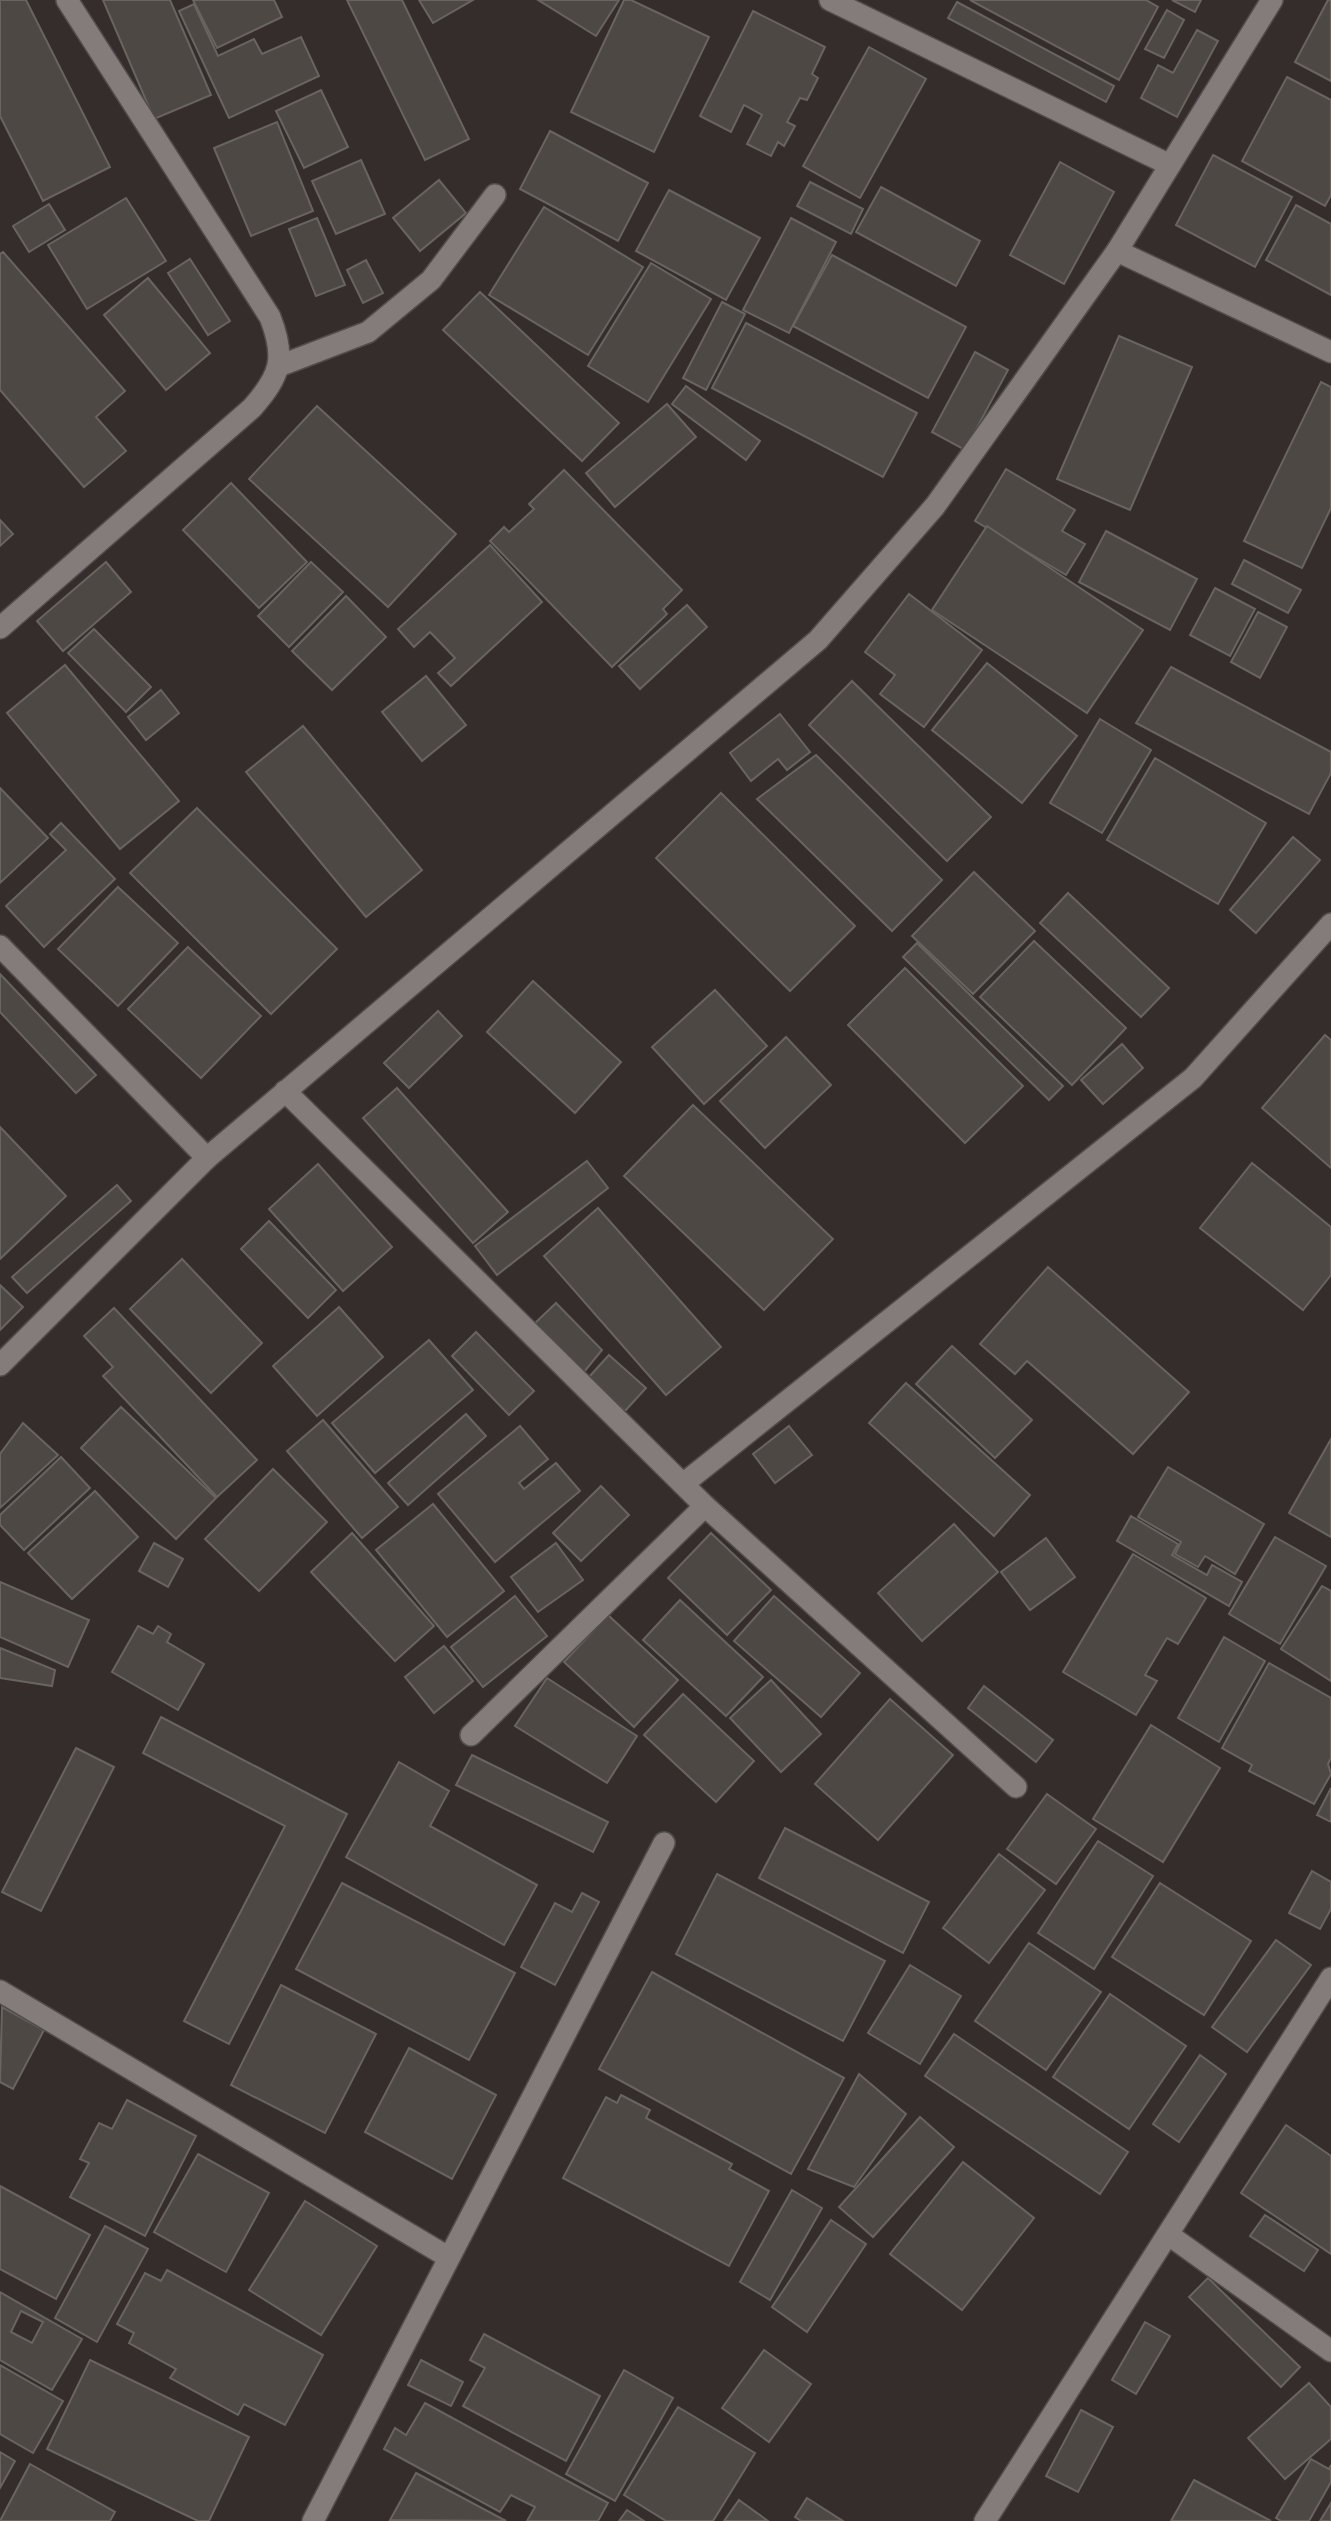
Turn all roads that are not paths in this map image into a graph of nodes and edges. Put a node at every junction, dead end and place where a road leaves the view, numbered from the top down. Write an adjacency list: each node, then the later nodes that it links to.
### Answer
1 (67, 0): 8 (street)
2 (830, 0): 4 (street)
3 (1272, 0): 4 (street)
4 (1170, 165): 6 (street)
5 (495, 195): 8 (street)
6 (1118, 251): 7 (street); 12 (street)
7 (1331, 352)
8 (279, 366): 9 (street)
9 (0, 628)
10 (1331, 924): 15 (street)
11 (0, 946): 13 (street)
12 (285, 1091): 13 (street); 15 (street)
13 (207, 1158): 14 (street)
14 (0, 1365)
15 (683, 1483): 16 (street)
16 (705, 1506): 17 (street); 18 (street)
17 (471, 1735)
18 (1016, 1787)
19 (664, 1843): 23 (street)
20 (1331, 1978): 22 (street)
21 (0, 1991): 23 (street)
22 (1169, 2235): 24 (street); 26 (street)
23 (448, 2257): 25 (street)
24 (1331, 2351)
25 (313, 2521)
26 (985, 2521)

